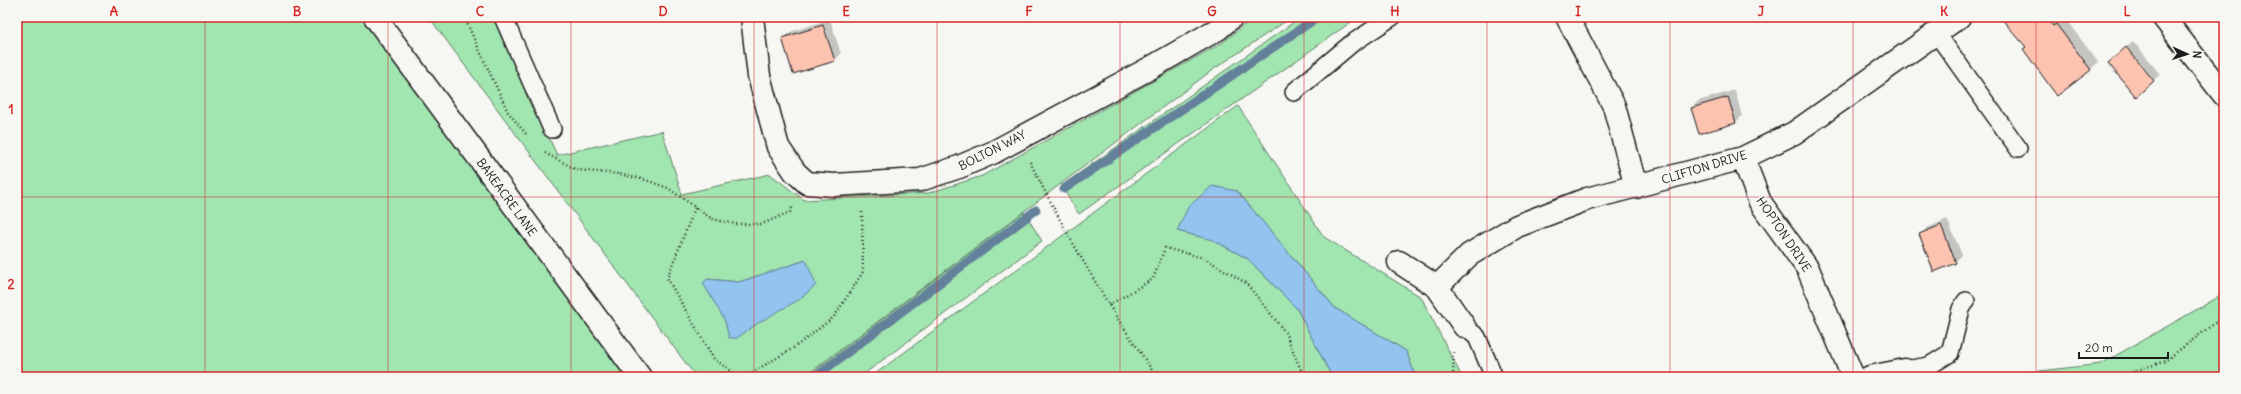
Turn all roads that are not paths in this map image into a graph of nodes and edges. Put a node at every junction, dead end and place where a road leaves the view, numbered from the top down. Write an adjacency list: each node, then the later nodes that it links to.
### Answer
1 (375, 17): 21 (street, BAKEACRE LANE)
2 (503, 17): 12 (lane)
3 (752, 17): 4 (street, BOLTON WAY)
4 (1232, 17)
5 (1392, 17): 10 (lane)
6 (1567, 17): 15 (street)
7 (1959, 17): 9 (street, CLIFTON DRIVE)
8 (2163, 17): 11 (street)
9 (1937, 34): 13 (lane); 14 (street, CLIFTON DRIVE)
10 (1294, 92)
11 (2224, 95)
12 (552, 129)
13 (2018, 148)
14 (1743, 158): 15 (street, CLIFTON DRIVE); 23 (street, HOPTON DRIVE)
15 (1636, 187): 17 (street, CLIFTON DRIVE)
16 (1399, 262): 17 (street)
17 (1437, 287): 19 (street)
18 (1966, 301): 20 (lane)
19 (1464, 326): 22 (lane)
20 (1905, 370): 24 (street)
21 (640, 377)
22 (1494, 377)
23 (1853, 377)
24 (1870, 377)

